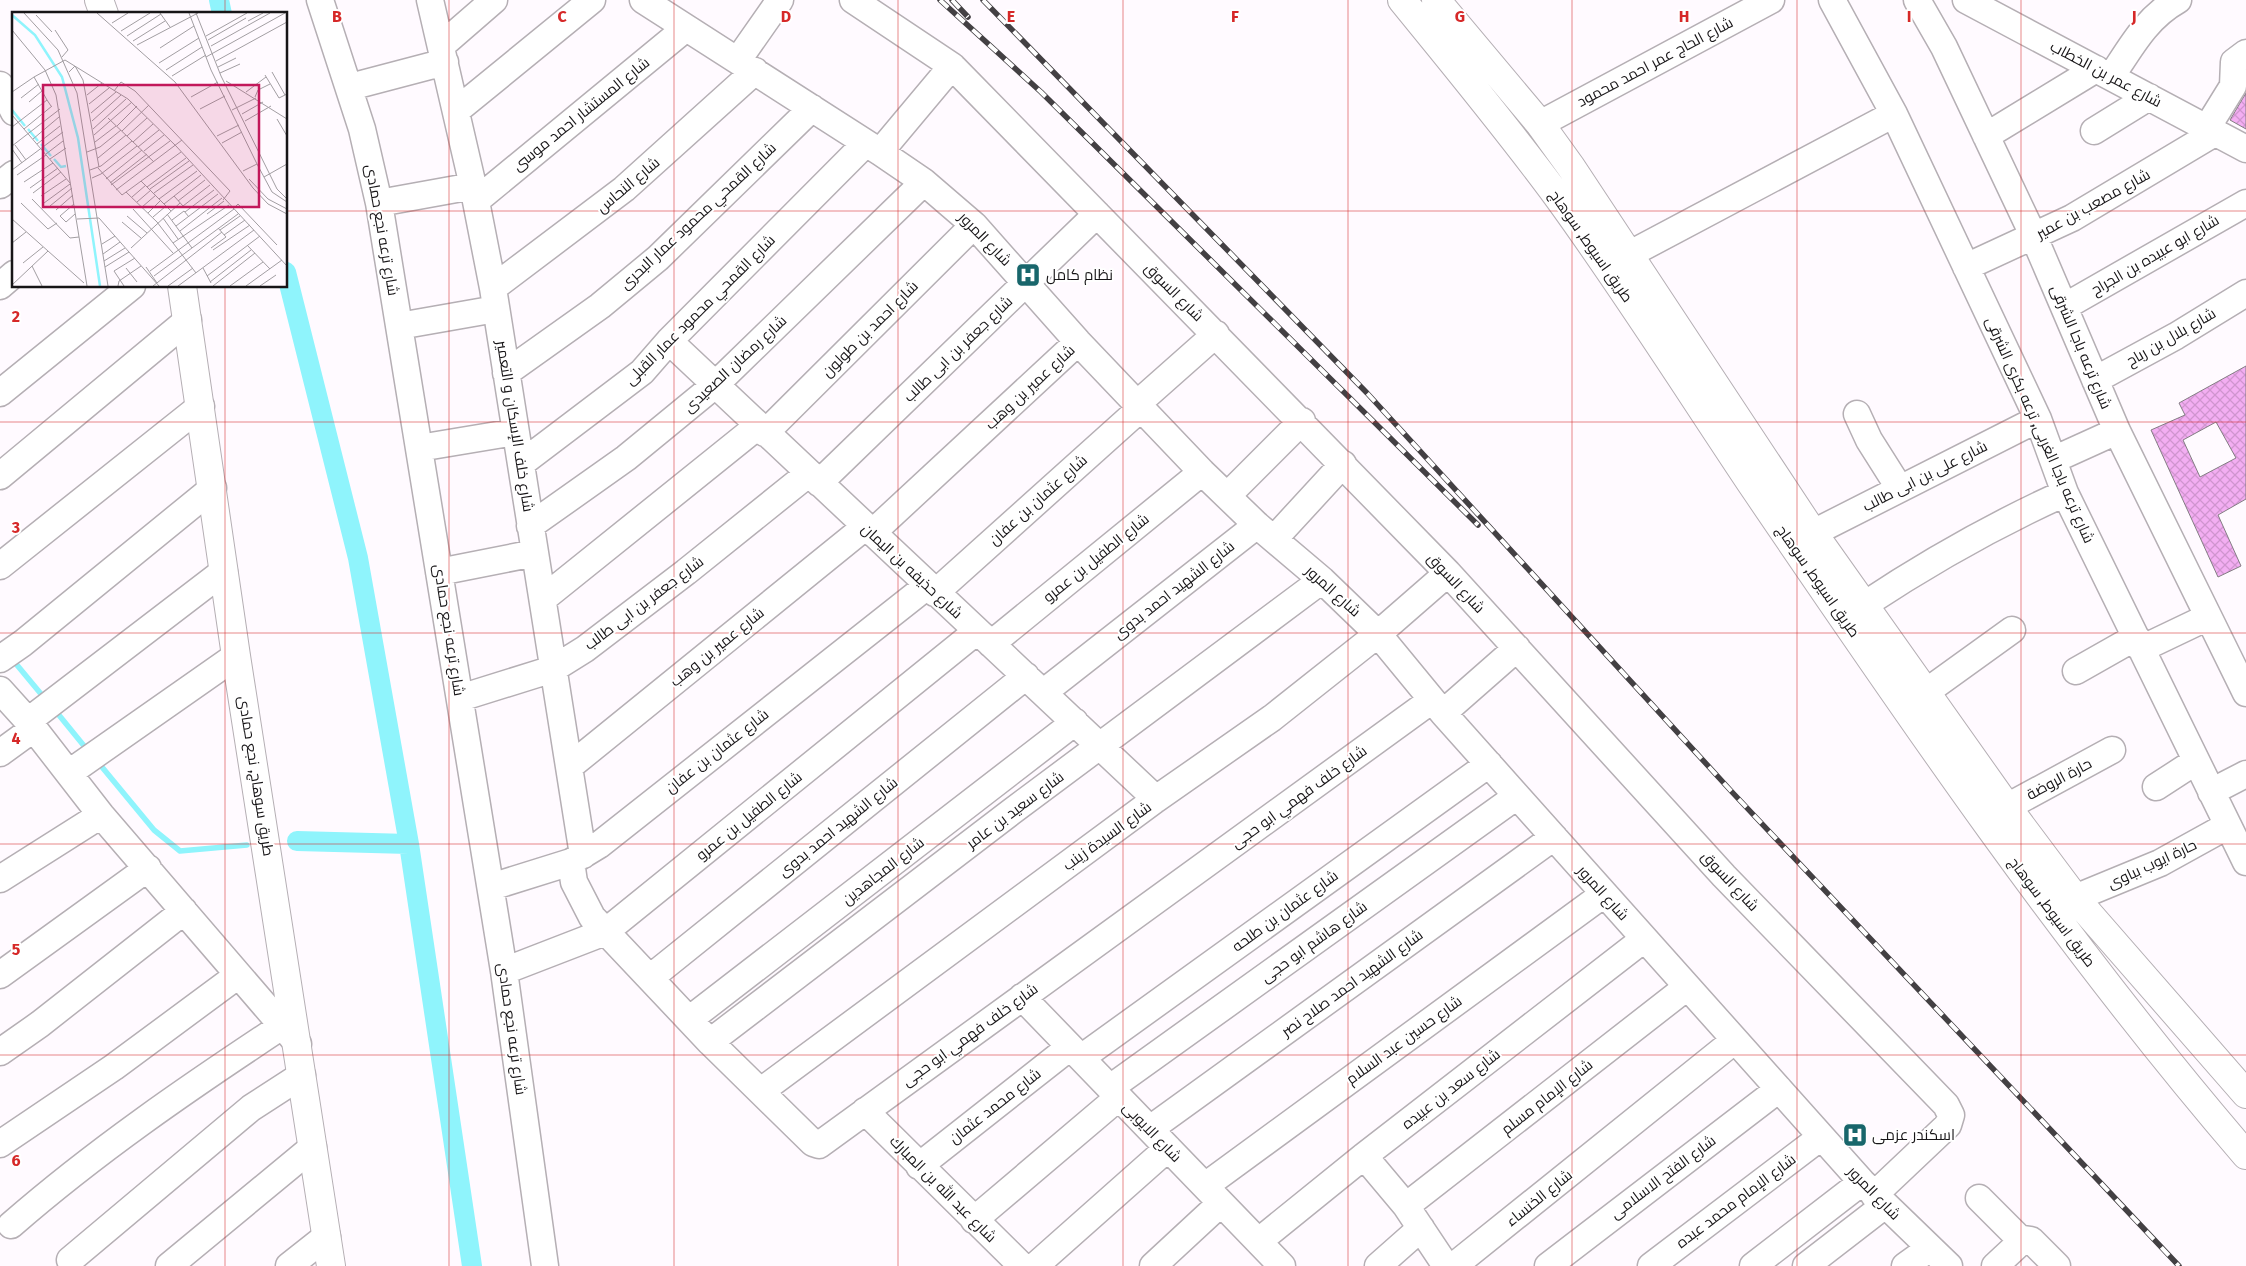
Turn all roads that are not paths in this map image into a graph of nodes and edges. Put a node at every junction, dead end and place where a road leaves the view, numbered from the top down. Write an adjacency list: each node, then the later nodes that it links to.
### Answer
1 (99, 0): 16 (main road)
2 (320, 0): 26 (street, شارع ترعه نجع حمادى)
3 (430, 0): 20 (street, شارع خلف الإسكان و التعمير)
4 (494, 0): 20 (street)
5 (592, 0): 31 (street)
6 (643, 0): 17 (street, شارع المرور)
7 (780, 0): 22 (street)
8 (853, 0): 23 (street, شارع السوق)
9 (1402, 0): 21 (main road, طريق اسيوط, سوهاج)
10 (1436, 0): 18 (main road, طريق اسيوط, سوهاج)
11 (1771, 0): 34 (street, شارع الحاج عمر احمد محمود)
12 (1832, 0): 32 (street, شارع ترعه باجا الغربى, ترعه بكرى الشرقى)
13 (1917, 0): 37 (street, شارع ترعه باجا الشرقى)
14 (2178, 0): 24 (street)
15 (1973, 1): 24 (street, شارع عمر بن الخطاب)
16 (103, 12)
17 (686, 28): 22 (street, شارع المرور); 43 (street, شارع المستشار احمد موسى)
18 (1475, 47): 21 (main road); 28 (main road, طريق اسيوط, سوهاج)
19 (2246, 53): 35 (street)
20 (443, 54): 26 (street); 31 (street, شارع خلف الإسكان و التعمير)
21 (1455, 65): 33 (main road, طريق اسيوط, سوهاج)
22 (746, 66): 30 (street, شارع المرور); 57 (street, شارع النحاس)
23 (952, 66): 38 (street, شارع القمحي محمود عمار القبلى); 46 (street, شارع السوق)
24 (2104, 73): 27 (street, شارع عمر بن الخطاب); 37 (street)
25 (0, 86): 29 (street)
26 (350, 87): 44 (street, شارع ترعه نجع حمادى)
27 (2149, 97): 35 (street, شارع عمر بن الخطاب); 36 (street)
28 (1518, 98): 33 (main road); 34 (main road, طريق اسيوط, سوهاج)
29 (12, 108)
30 (812, 108): 38 (street, شارع المرور); 64 (street, شارع القمحي محمود عمار البحرى)
31 (456, 111): 43 (street, شارع خلف الإسكان و التعمير)
32 (1894, 114): 49 (street); 50 (street, شارع ترعه باجا الغربى, ترعه بكرى الشرقى)
33 (1496, 116): 167 (main road, طريق اسيوط, سوهاج)
34 (1540, 124): 49 (main road, طريق اسيوط, سوهاج)
35 (2211, 130): 39 (street, شارع عمر بن الخطاب); 48 (street, شارع مصعب بن عمير)
36 (2094, 131)
37 (1986, 136): 48 (street, شارع ترعه باجا الشرقى)
38 (873, 147): 41 (street, شارع المرور); 62 (street, شارع القمحي محمود عمار القبلى)
39 (2246, 149)
40 (12, 176): 42 (street)
41 (924, 182): 47 (street, شارع المرور); 66 (street, شارع رمضان الصعيدى)
42 (0, 185)
43 (475, 193): 44 (street); 57 (street, شارع خلف الإسكان و التعمير)
44 (379, 203): 60 (street, شارع ترعه نجع حمادى)
45 (2246, 203): 58 (street, شارع ابو عبيده بن الجراح)
46 (1097, 214): 52 (street, شارع جعفر بن ابى طالب); 61 (street, شارع السوق)
47 (974, 225): 52 (street, شارع المرور); 73 (street, شارع احمد بن طولون)
48 (2034, 237): 50 (street, شارع مصعب بن عمير); 58 (street, شارع ترعه باجا الشرقى)
49 (1630, 254): 90 (main road, طريق اسيوط, سوهاج)
50 (1966, 267): 71 (street, شارع ترعه باجا الغربى, ترعه بكرى الشرقى)
51 (12, 276): 53 (street)
52 (1026, 282): 63 (street, شارع المرور); 82 (street, شارع جعفر بن ابى طالب)
53 (0, 286)
54 (130, 288): 67 (street)
55 (182, 288): 59 (main road, طريق سوهاج, نجع حمادى)
56 (2246, 294): 65 (street, شارع بلال بن رباح)
57 (495, 299): 60 (street); 64 (street, شارع خلف الإسكان و التعمير)
58 (2064, 307): 65 (street, شارع ترعه باجا الشرقى)
59 (188, 320): 68 (main road, طريق سوهاج, نجع حمادى); 81 (street)
60 (399, 326): 76 (street, شارع ترعه نجع حمادى)
61 (1216, 334): 69 (street, شارع عثمان بن عفان); 72 (street, شارع السوق)
62 (669, 341): 66 (street, شارع حذيفه بن اليمان); 78 (street, شارع القمحي محمود عمار القبلى)
63 (1078, 342): 69 (street, شارع المرور); 88 (street, شارع عمير بن وهب)
64 (506, 373): 75 (street, شارع خلف الإسكان و التعمير)
65 (2095, 380): 74 (street, شارع ترعه باجا الشرقى)
66 (715, 385): 73 (street, شارع حذيفه بن اليمان); 87 (street, شارع رمضان الصعيدى)
67 (0, 394)
68 (201, 406): 83 (main road, طريق سوهاج, نجع حمادى); 92 (street)
69 (1139, 406): 80 (street, شارع المرور); 97 (street, شارع عثمان بن عفان)
70 (1857, 414): 84 (street)
71 (2038, 419): 77 (street, شارع ترعه باجا الغربى, ترعه بكرى الشرقى); 84 (street, شارع على بن ابى طالب)
72 (1302, 421): 79 (street, شارع السوق); 86 (street)
73 (762, 430): 82 (street, شارع حذيفه بن اليمان); 98 (street, شارع احمد بن طولون)
74 (2117, 431): 77 (street); 100 (street, شارع ترعه باجا الشرقى)
75 (515, 432): 76 (street); 78 (street, شارع خلف الإسكان و التعمير)
76 (419, 448): 94 (street, شارع ترعه نجع حمادى)
77 (2053, 460): 85 (street, شارع ترعه باجا الغربى, ترعه بكرى الشرقى)
78 (522, 463): 87 (street, شارع خلف الإسكان و التعمير)
79 (1343, 464): 89 (street, شارع الشهيد احمد بدوى); 95 (street, شارع السوق)
80 (1202, 472): 86 (street, شارع المرور); 103 (street, شارع الطفيل بن عمرو)
81 (0, 476)
82 (814, 478): 88 (street, شارع حذيفه بن اليمان); 108 (street, شارع جعفر بن ابى طالب)
83 (212, 488): 93 (main road, طريق سوهاج, نجع حمادى); 107 (street)
84 (1900, 489): 90 (street, شارع على بن ابى طالب)
85 (2065, 493): 99 (street); 104 (street, شارع ترعه باجا الغربى, ترعه بكرى الشرقى)
86 (1227, 496): 89 (street, شارع المرور)
87 (530, 526): 91 (street, شارع خلف الإسكان و التعمير)
88 (868, 530): 97 (street, شارع حذيفه بن اليمان); 123 (street, شارع عمير بن وهب)
89 (1265, 532): 96 (street, شارع المرور); 110 (street, شارع الشهيد احمد بدوى)
90 (1813, 533): 99 (main road, طريق اسيوط, سوهاج)
91 (535, 553): 94 (street); 98 (street, شارع خلف الإسكان و التعمير)
92 (0, 566)
93 (224, 570): 106 (main road, طريق سوهاج, نجع حمادى); 117 (street)
94 (439, 572): 114 (street, شارع ترعه نجع حمادى)
95 (1448, 573): 102 (street, شارع السيدة زينب); 105 (street, شارع السوق)
96 (1322, 580): 102 (street, شارع المرور); 118 (street, شارع سعيد بن عامر)
97 (931, 589): 103 (street, شارع حذيفه بن اليمان); 134 (street, شارع عثمان بن عفان)
98 (544, 598): 108 (street, شارع خلف الإسكان و التعمير)
99 (1864, 605): 112 (main road, طريق اسيوط, سوهاج)
100 (2208, 617): 104 (street); 113 (street, شارع ترعه باجا الشرقى)
101 (2012, 630): 112 (street)
102 (1378, 634): 115 (street, شارع المرور); 129 (street, شارع السيدة زينب)
103 (984, 638): 110 (street, شارع حذيفه بن اليمان); 142 (street, شارع الطفيل بن عمرو)
104 (2139, 643): 109 (street); 121 (street, شارع ترعه باجا الغربى, ترعه بكرى الشرقى)
105 (1516, 648): 115 (street, شارع خلف فهمي ابو حجى); 171 (street, شارع السوق)
106 (236, 656): 124 (street); 151 (main road, طريق سوهاج, نجع حمادى)
107 (0, 659)
108 (553, 669): 114 (street, شارع جعفر بن ابى طالب); 123 (street, شارع خلف الإسكان و التعمير)
109 (2076, 671)
110 (1035, 684): 116 (street, شارع حذيفه بن اليمان); 147 (street, شارع الشهيد احمد بدوى)
111 (0, 690): 117 (street)
112 (1926, 692): 130 (main road, طريق اسيوط, سوهاج)
113 (2246, 693)
114 (460, 698): 138 (street, شارع ترعه نجع حمادى)
115 (1437, 706): 122 (street, شارع المرور); 149 (street, شارع خلف فهمي ابو حجى)
116 (1075, 722): 118 (street, شارع حذيفه بن اليمان); 150 (street, شارع المجاهدين)
117 (31, 725): 120 (street); 124 (street)
118 (1100, 746): 129 (street, شارع حذيفه بن اليمان); 153 (street, شارع سعيد بن عامر)
119 (2112, 750): 130 (street, حارة الروضة)
120 (0, 753)
121 (2196, 761): 126 (street); 127 (street, شارع ترعه باجا الغربى, ترعه بكرى الشرقى)
122 (1489, 764): 128 (street, شارع المرور); 155 (street, شارع عثمان بن طلحه)
123 (569, 767): 134 (street, شارع خلف الإسكان و التعمير)
124 (69, 774): 131 (street)
125 (2246, 774): 127 (street)
126 (2156, 787)
127 (2211, 792): 132 (street, شارع ترعه باجا الغربى, ترعه بكرى الشرقى)
128 (1517, 796): 133 (street, شارع المرور); 159 (street, شارع هاشم ابو حجى)
129 (1156, 800): 158 (street, شارع السيدة زينب)
130 (2007, 807): 140 (main road, طريق اسيوط, سوهاج)
131 (101, 815): 136 (street); 137 (street)
132 (2227, 826): 135 (street, شارع ترعه باجا الغربى, ترعه بكرى الشرقى); 140 (street, حارة ايوب بباوى)
133 (1554, 837): 139 (street, شارع المرور); 162 (street, شارع الشهيد احمد صلاح نصر)
134 (577, 859): 138 (street, شارع عثمان بن عفان); 142 (street, شارع خلف فهمي ابو حجى)
135 (2246, 862)
136 (148, 868): 141 (street); 145 (street)
137 (0, 879)
138 (491, 887): 144 (street, شارع ترعه نجع حمادى)
139 (1604, 894): 143 (street, شارع المرور); 170 (street, شارع حسين عبد السلام)
140 (2075, 898): 160 (main road, طريق اسيوط, سوهاج)
141 (184, 911): 146 (street); 154 (street)
142 (605, 932): 144 (street, شارع الطفيل بن عمرو); 147 (street, شارع خلف فهمي ابو حجى)
143 (1644, 939): 148 (street, شارع المرور); 168 (street, شارع سعد بن عبيده)
144 (504, 971): 185 (street, شارع ترعه نجع حمادى)
145 (0, 975)
146 (237, 976): 151 (street); 164 (street)
147 (650, 978): 150 (street, شارع خلف فهمي ابو حجى)
148 (1687, 987): 152 (street, شارع المرور); 173 (street, شارع الإمام مسلم)
149 (1022, 997): 155 (street, شارع الايوبى); 161 (street, شارع خلف فهمي ابو حجى)
150 (690, 1020): 153 (street, شارع خلف فهمي ابو حجى)
151 (290, 1035): 156 (main road, طريق سوهاج, نجع حمادى); 175 (street)
152 (1735, 1040): 157 (street, شارع المرور); 176 (street, شارع الخنساء)
153 (710, 1042): 158 (street, شارع خلف فهمي ابو حجى)
154 (0, 1052)
155 (1076, 1052): 159 (street, شارع الايوبى); 169 (street, شارع محمد عثمان)
156 (302, 1075): 165 (main road, طريق سوهاج, نجع حمادى); 181 (street)
157 (1778, 1089): 163 (street, شارع المرور); 190 (street, شارع الفتح الاسلامى)
158 (760, 1091): 161 (street, شارع خلف فهمي ابو حجى)
159 (1115, 1093): 162 (street, شارع الايوبى); 174 (street, شارع هاشم ابو حجى)
160 (2246, 1094)
161 (864, 1111): 169 (street, شارع عبد الله بن المبارك)
162 (1150, 1129): 166 (street, شارع الايوبى)
163 (1821, 1137): 171 (street, شارع المرور); 191 (street, شارع الإمام محمد عبده)
164 (0, 1144)
165 (313, 1147): 177 (main road, طريق سوهاج, نجع حمادى); 182 (street)
166 (1168, 1148): 170 (street, شارع الايوبى); 187 (street)
167 (2246, 1154)
168 (1364, 1156): 173 (street, شارع الخنساء); 180 (street, شارع سعد بن عبيده)
169 (919, 1166): 174 (street, شارع عبد الله بن المبارك)
170 (1213, 1194): 180 (street, شارع الايوبى); 188 (street, شارع حسين عبد السلام)
171 (1874, 1194): 179 (street, شارع المرور); 192 (street); 193 (street)
172 (1979, 1198): 178 (street)
173 (1406, 1206): 176 (street, شارع الخنساء)
174 (974, 1220): 186 (street, شارع عبد الله بن المبارك)
175 (11, 1225)
176 (1421, 1228): 189 (street)
177 (327, 1236): 183 (street); 184 (main road, طريق سوهاج, نجع حمادى)
178 (2021, 1240): 196 (street); 197 (street)
179 (1930, 1248): 194 (street); 195 (street, شارع المرور)
180 (1270, 1258)
181 (70, 1260)
182 (169, 1266)
183 (289, 1266)
184 (331, 1266)
185 (545, 1266)
186 (1022, 1266)
187 (1035, 1266)
188 (1153, 1266)
189 (1378, 1266)
190 (1548, 1266)
191 (1651, 1266)
192 (1753, 1266)
193 (1806, 1266)
194 (1905, 1266)
195 (1948, 1266)
196 (1995, 1266)
197 (2057, 1266)

